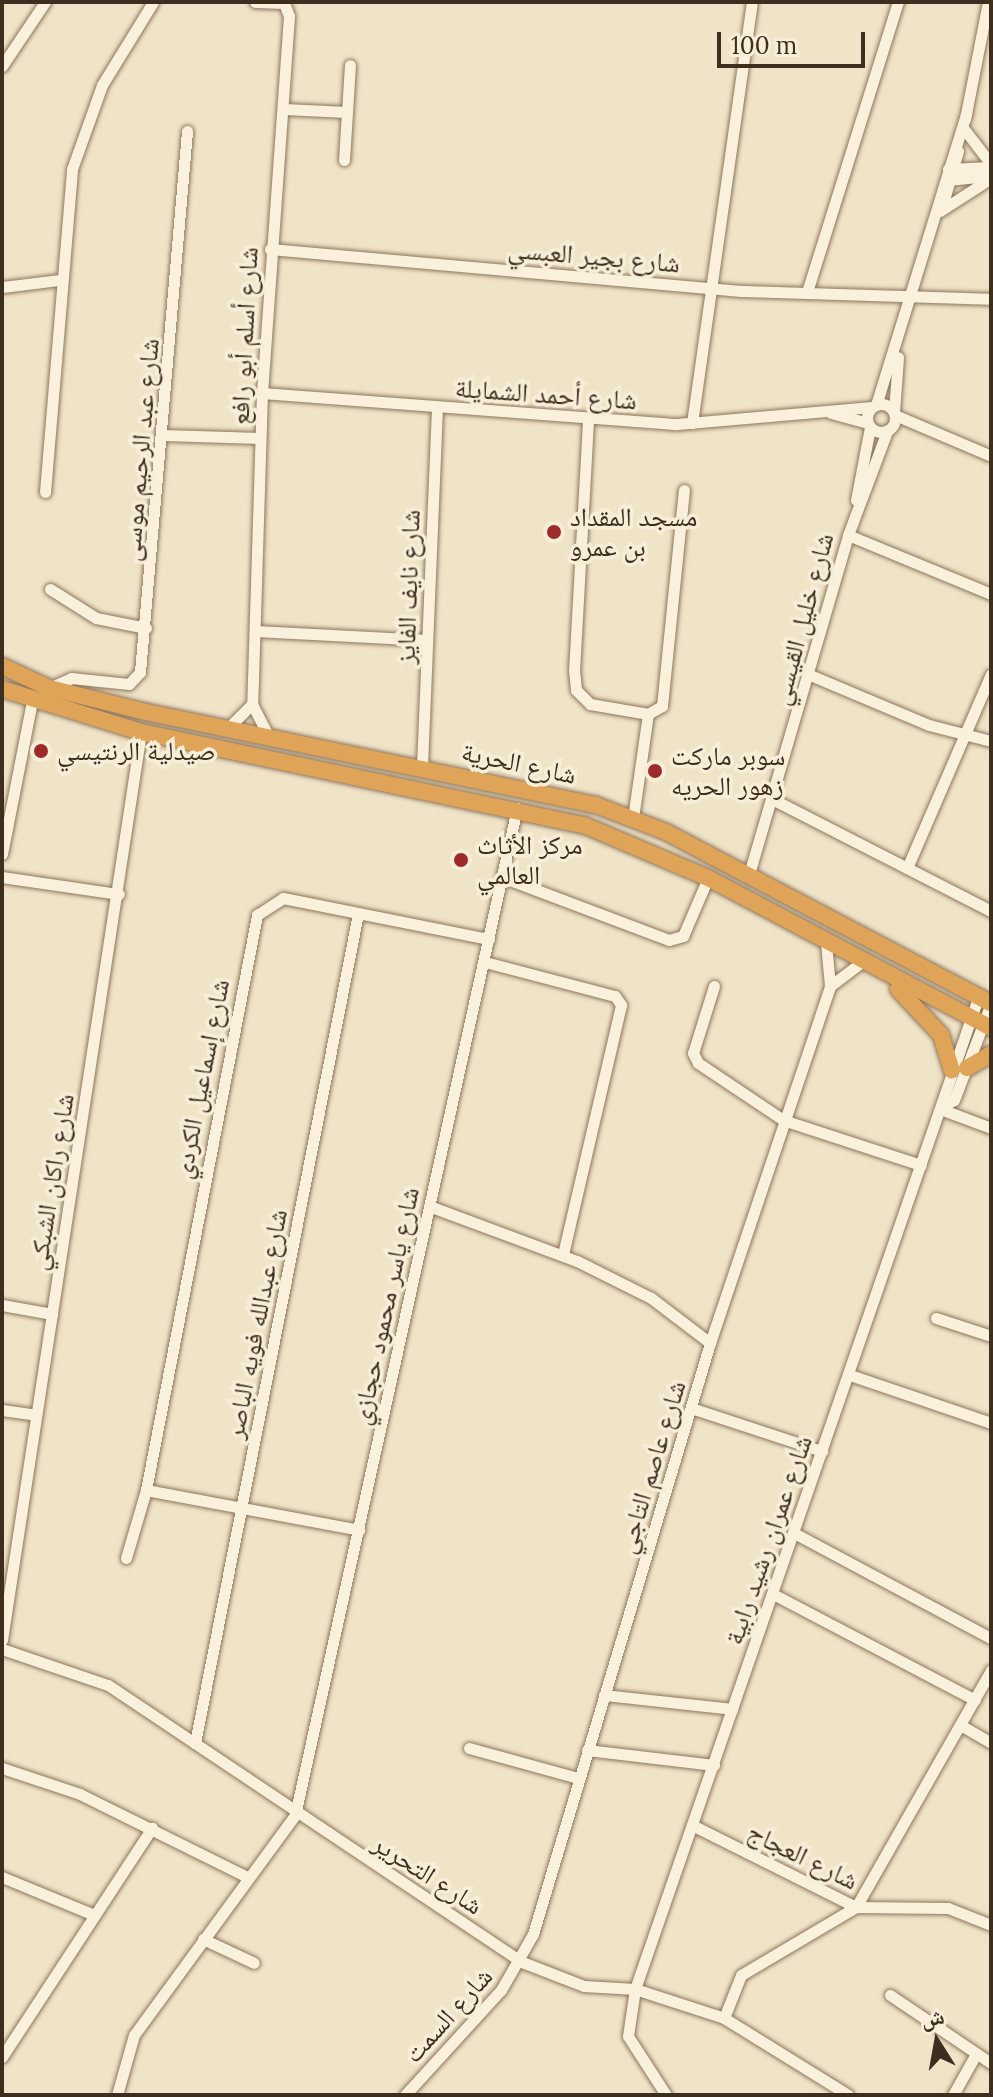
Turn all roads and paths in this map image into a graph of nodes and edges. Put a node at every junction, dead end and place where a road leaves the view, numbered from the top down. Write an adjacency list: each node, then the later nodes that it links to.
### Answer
1 (45, 2): 9 (street)
2 (153, 2): 22 (street)
3 (255, 2): 10 (street, شارع أسلم أبو رافع)
4 (752, 2): 24 (street)
5 (898, 2): 25 (street)
6 (988, 2): 7 (street)
7 (987, 37): 12 (street)
8 (350, 65): 11 (street)
9 (2, 66)
10 (284, 109): 11 (street); 21 (street, شارع أسلم أبو رافع)
11 (347, 112): 15 (street)
12 (966, 114): 13 (street); 17 (street)
13 (964, 129): 16 (street); 17 (street)
14 (187, 131): 39 (street, شارع عبد الرحيم موسى)
15 (344, 160)
16 (991, 166): 17 (street)
17 (948, 175): 18 (street); 19 (street); 20 (street)
18 (991, 177): 19 (street)
19 (940, 211): 20 (street)
20 (932, 224): 26 (street)
21 (270, 249): 24 (street, شارع بجير العبسي); 29 (street, شارع أسلم أبو رافع)
22 (59, 280): 23 (street); 43 (street)
23 (2, 287)
24 (709, 288): 25 (street, شارع بجير العبسي); 35 (street)
25 (807, 292): 26 (street, شارع بجير العبسي)
26 (913, 299): 27 (street, شارع بجير العبسي); 28 (street)
27 (991, 299)
28 (899, 346): 30 (street); 33 (street)
29 (262, 393): 31 (street, شارع أحمد الشمايلة); 40 (street, شارع أسلم أبو رافع)
30 (874, 406): 32 (street, شارع أحمد الشمايلة); 33 (street); 36 (street, شارع خليل القيسي)
31 (437, 409): 34 (street, شارع أحمد الشمايلة); 50 (street, شارع نايف الفايز)
32 (827, 412): 35 (street, شارع أحمد الشمايلة); 36 (street, شارع أحمد الشمايلة)
33 (894, 414): 37 (street); 38 (street, شارع خليل القيسي)
34 (588, 421): 35 (street, شارع أحمد الشمايلة); 58 (street)
35 (692, 423)
36 (869, 425): 38 (street, شارع أحمد الشمايلة); 44 (street, شارع خليل القيسي)
37 (914, 427): 38 (street, شارع أحمد الشمايلة); 41 (street)
38 (888, 430): 44 (street, شارع خليل القيسي)
39 (163, 435): 40 (street); 48 (street, شارع عبد الرحيم موسى)
40 (260, 438): 49 (street, شارع أسلم أبو رافع)
41 (991, 456)
42 (684, 490): 58 (street)
43 (45, 492)
44 (855, 513): 45 (street, شارع خليل القيسي)
45 (848, 535): 47 (street); 53 (street, شارع خليل القيسي)
46 (50, 589): 48 (street)
47 (991, 594)
48 (146, 628): 54 (street, شارع عبد الرحيم موسى)
49 (256, 631): 50 (street); 57 (street, شارع أسلم أبو رافع)
50 (427, 640): 64 (street, شارع نايف الفايز)
51 (2, 666): 54 (highway, شارع الحرية)
52 (991, 674): 61 (street)
53 (810, 675): 61 (street); 65 (street, شارع خليل القيسي)
54 (49, 688): 59 (highway, شارع الحرية)
55 (2, 689): 56 (highway, شارع الحرية)
56 (32, 701): 60 (highway, شارع الحرية); 68 (street)
57 (252, 704): 59 (street); 62 (street, شارع أسلم أبو رافع)
58 (648, 714): 67 (street)
59 (227, 729): 62 (highway, شارع الحرية)
60 (141, 732): 66 (highway, شارع الحرية); 74 (street, شارع راكان الشبكي)
61 (965, 734): 63 (street); 69 (street)
62 (268, 737): 64 (highway, شارع الحرية)
63 (991, 741)
64 (422, 766): 67 (highway, شارع الحرية)
65 (776, 801): 69 (street); 70 (street, شارع خليل القيسي)
66 (517, 808): 72 (street, شارع ياسر محمود حجازي); 73 (highway, شارع الحرية)
67 (633, 818): 70 (highway, شارع الحرية)
68 (2, 854)
69 (907, 868): 75 (street)
70 (749, 874): 84 (highway, شارع الحرية)
71 (2, 877): 74 (street)
72 (502, 877): 73 (street); 77 (street, شارع ياسر محمود حجازي)
73 (708, 878): 78 (highway, شارع الحرية)
74 (119, 894): 95 (street, شارع راكان الشبكي)
75 (991, 911)
76 (358, 914): 77 (street, شارع إسماعيل الكردي); 105 (street, شارع إسماعيل الكردي); 106 (street, شارع عبدالله فويه الباصر)
77 (489, 939): 79 (street, شارع ياسر محمود حجازي)
78 (826, 943): 80 (highway, شارع الحرية); 83 (street, شارع عاصم التاجي)
79 (485, 962): 92 (street, شارع ياسر محمود حجازي); 93 (street)
80 (861, 963): 81 (highway, شارع الحرية); 83 (street)
81 (885, 977): 85 (highway, شارع الحرية); 87 (highway)
82 (714, 986): 89 (street)
83 (830, 986): 89 (street, شارع عاصم التاجي)
84 (987, 1001): 85 (street, شارع عمران رشيد رابية)
85 (981, 1024): 87 (street, شارع عمران رشيد رابية)
86 (991, 1054): 87 (highway)
87 (960, 1069): 88 (street, شارع عمران رشيد رابية)
88 (944, 1108): 90 (street); 91 (street, شارع عمران رشيد رابية)
89 (783, 1120): 91 (street); 98 (street, شارع عاصم التاجي)
90 (991, 1128)
91 (921, 1165): 99 (street, شارع عمران رشيد رابية)
92 (429, 1206): 93 (street); 107 (street, شارع ياسر محمود حجازي)
93 (563, 1255): 98 (street)
94 (2, 1305): 95 (street)
95 (52, 1314): 102 (street, شارع راكان الشبكي)
96 (936, 1318): 97 (street)
97 (991, 1336)
98 (710, 1343): 100 (street, شارع عاصم التاجي)
99 (850, 1375): 103 (street); 104 (street, شارع عمران رشيد رابية)
100 (694, 1409): 104 (street); 115 (street, شارع عاصم التاجي)
101 (2, 1410): 102 (street)
102 (36, 1415): 112 (street, شارع راكان الشبكي)
103 (991, 1423)
104 (822, 1451): 108 (street, شارع عمران رشيد رابية)
105 (146, 1490): 106 (street); 109 (street, شارع إسماعيل الكردي)
106 (243, 1510): 107 (street); 119 (street, شارع عبدالله فويه الباصر)
107 (359, 1530): 126 (street, شارع ياسر محمود حجازي)
108 (794, 1533): 110 (street, شارع عمران رشيد رابية); 111 (street)
109 (126, 1558)
110 (773, 1594): 116 (street); 117 (street, شارع عمران رشيد رابية)
111 (991, 1638)
112 (2, 1640)
113 (2, 1649): 119 (street, شارع التحرير)
114 (991, 1670): 116 (street)
115 (604, 1695): 117 (street); 122 (street, شارع عاصم التاجي)
116 (975, 1700): 118 (street)
117 (732, 1709): 123 (street, شارع عمران رشيد رابية)
118 (962, 1726): 120 (street); 131 (street)
119 (195, 1743): 126 (street, شارع التحرير)
120 (991, 1743)
121 (469, 1748): 125 (street)
122 (587, 1750): 123 (street); 125 (street, شارع عاصم التاجي)
123 (714, 1765): 127 (street, شارع عمران رشيد رابية)
124 (2, 1768): 128 (street)
125 (578, 1778): 135 (street, شارع عاصم التاجي)
126 (295, 1815): 130 (street); 135 (street, شارع التحرير)
127 (692, 1825): 131 (street, شارع العجاج); 137 (street, شارع عمران رشيد رابية)
128 (152, 1828): 130 (street); 132 (street)
129 (2, 1877): 132 (street)
130 (247, 1877): 134 (street)
131 (856, 1907): 133 (street, شارع العجاج); 139 (street)
132 (94, 1915): 141 (street)
133 (991, 1925)
134 (203, 1939): 136 (street); 143 (street)
135 (522, 1962): 137 (street, شارع التحرير); 144 (street, شارع السمت)
136 (254, 1963)
137 (635, 1989): 139 (street, شارع التحرير); 145 (street, شارع عمران رشيد رابية)
138 (890, 1995): 140 (street)
139 (724, 2018): 146 (street, شارع التحرير)
140 (976, 2054): 142 (street); 147 (street)
141 (2, 2057)
142 (991, 2063)
143 (117, 2095)
144 (405, 2095)
145 (666, 2095)
146 (848, 2095)
147 (953, 2095)

